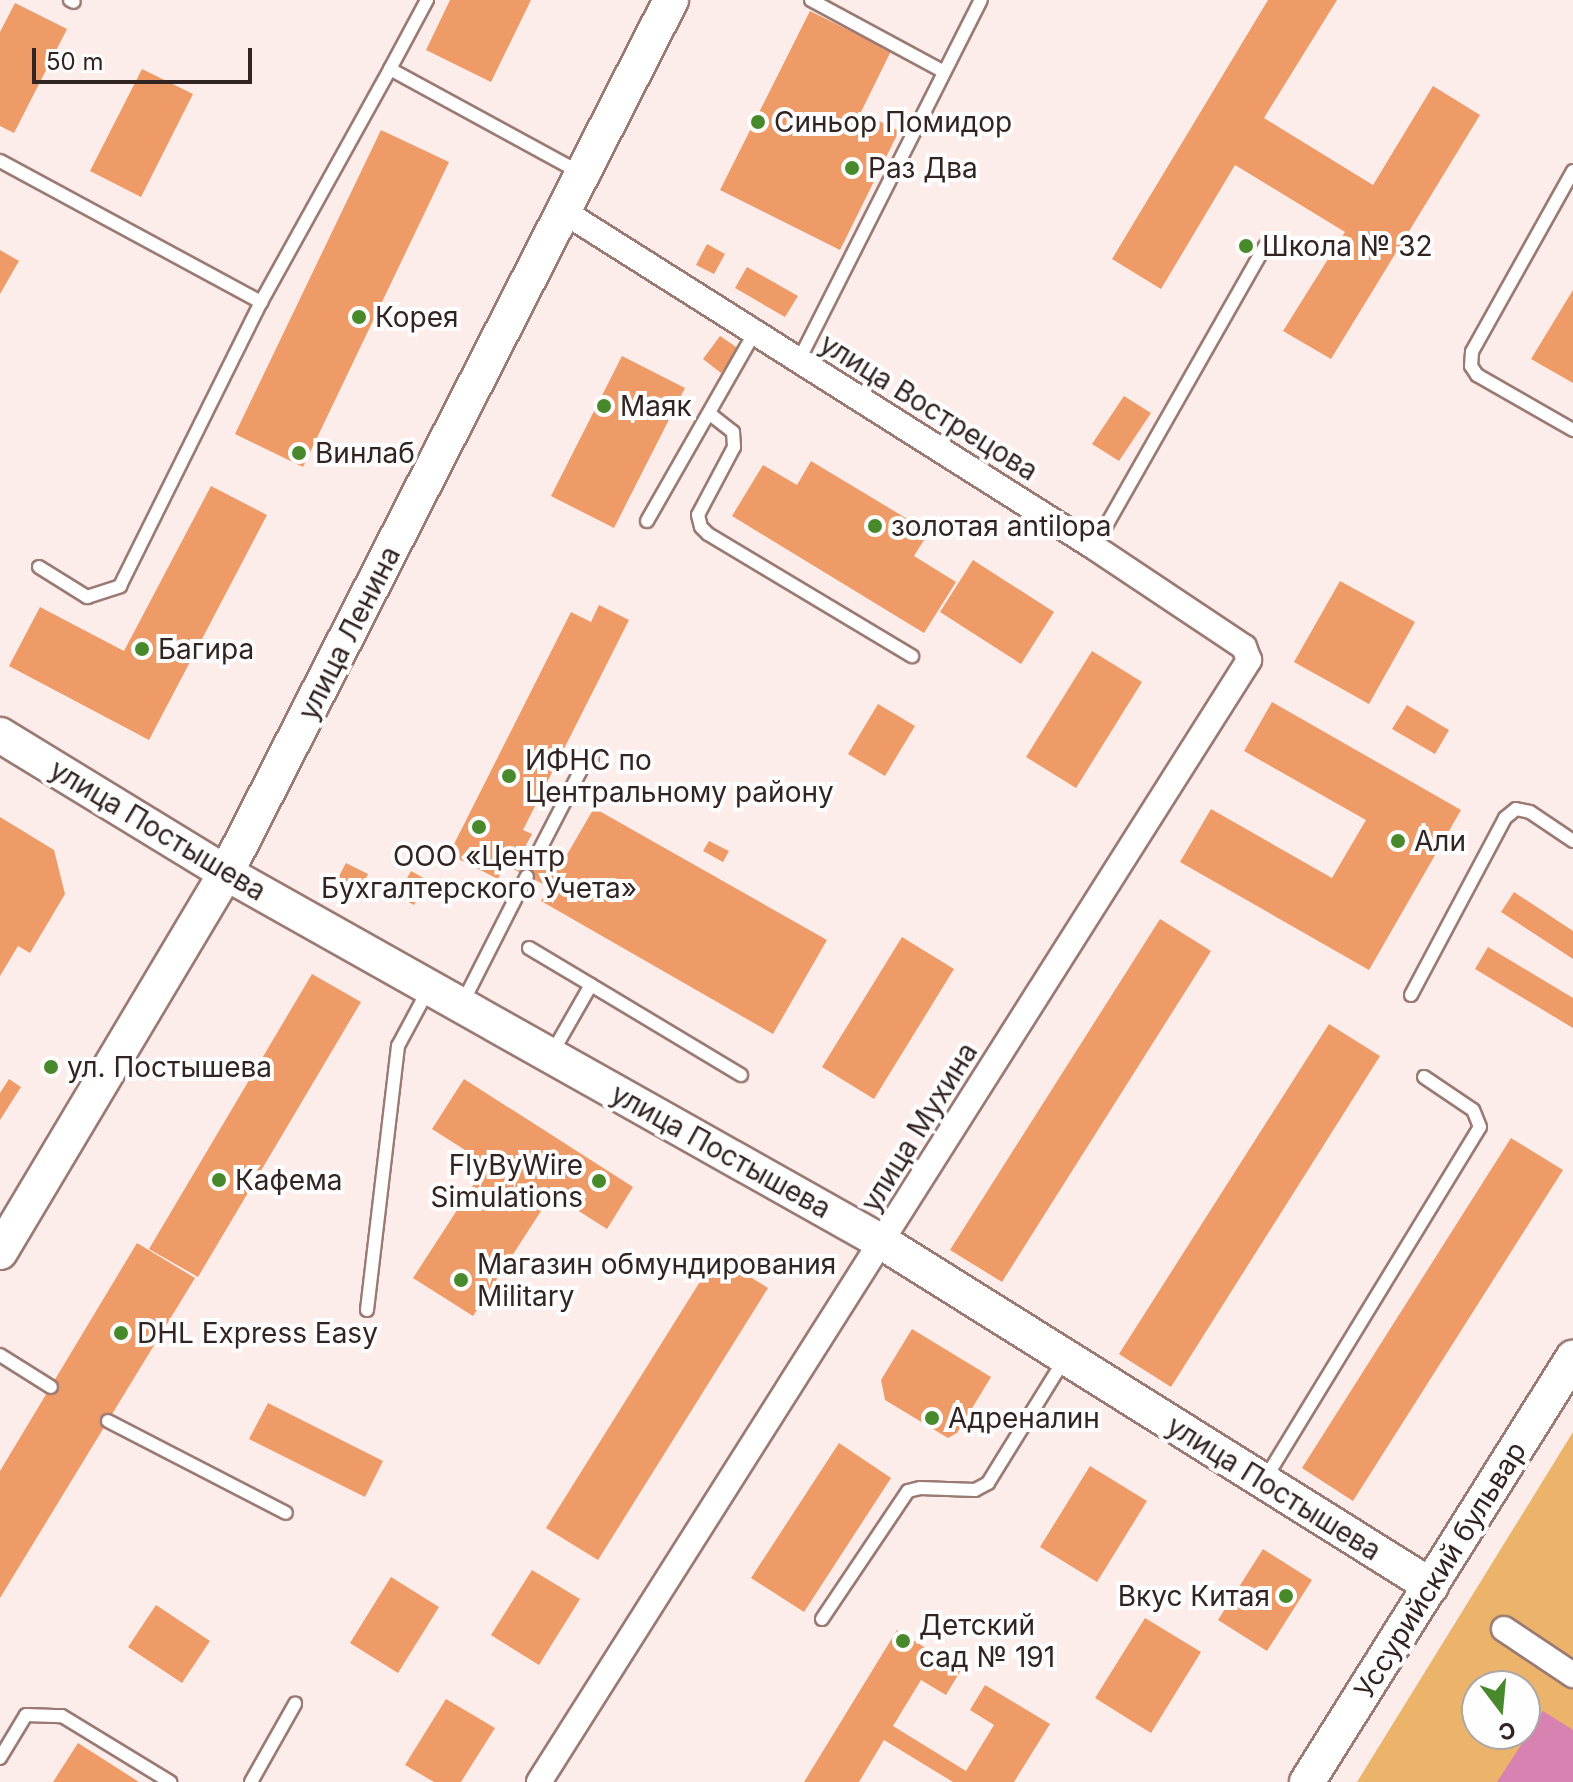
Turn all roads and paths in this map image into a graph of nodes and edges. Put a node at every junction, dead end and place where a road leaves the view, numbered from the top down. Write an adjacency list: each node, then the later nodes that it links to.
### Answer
1 (427, 0): 5 (lane)
2 (671, 0): 9 (street, улица Ленина)
3 (811, 0): 6 (lane)
4 (981, 0): 6 (lane)
5 (390, 69): 9 (lane); 12 (lane)
6 (944, 72): 14 (lane)
7 (0, 161): 12 (lane)
8 (1573, 171): 16 (lane)
9 (581, 173): 10 (street, улица Ленина)
10 (563, 211): 13 (street, улица Вострецова); 26 (street, улица Ленина)
11 (1265, 246): 18 (lane)
12 (261, 302): 19 (lane)
13 (755, 332): 14 (street, улица Вострецова); 15 (lane)
14 (799, 360): 18 (street, улица Вострецова)
15 (710, 414): 17 (lane); 20 (lane)
16 (1573, 430)
17 (647, 521)
18 (1094, 547): 21 (street, улица Вострецова)
19 (39, 567)
20 (912, 656)
21 (1246, 666): 36 (street, улица Мухина)
22 (0, 735): 26 (street, улица Постышева)
23 (592, 759): 25 (lane)
24 (1573, 841): 31 (lane)
25 (538, 853)
26 (226, 873): 30 (street, улица Постышева); 37 (street, улица Ленина)
27 (527, 876): 32 (lane)
28 (529, 948): 29 (lane)
29 (591, 985): 33 (lane); 34 (lane)
30 (430, 988): 32 (street, улица Постышева); 38 (lane)
31 (1411, 995)
32 (462, 1005): 33 (street, улица Постышева)
33 (550, 1055): 36 (street, улица Постышева)
34 (741, 1075)
35 (1424, 1077): 44 (lane)
36 (882, 1242): 40 (street, улица Постышева); 54 (street, улица Мухина)
37 (0, 1252)
38 (367, 1310)
39 (0, 1355): 42 (lane)
40 (1065, 1357): 44 (street, улица Постышева); 47 (lane)
41 (1573, 1358): 46 (street, Уссурийский бульвар)
42 (51, 1387)
43 (108, 1421): 45 (lane)
44 (1264, 1481): 46 (street, улица Постышева)
45 (286, 1513)
46 (1431, 1586): 55 (street, Уссурийский бульвар)
47 (822, 1619)
48 (1504, 1629): 49 (street)
49 (1573, 1675)
50 (295, 1704): 53 (lane)
51 (0, 1758): 52 (lane)
52 (170, 1782)
53 (251, 1782)
54 (539, 1782)
55 (1307, 1782)

